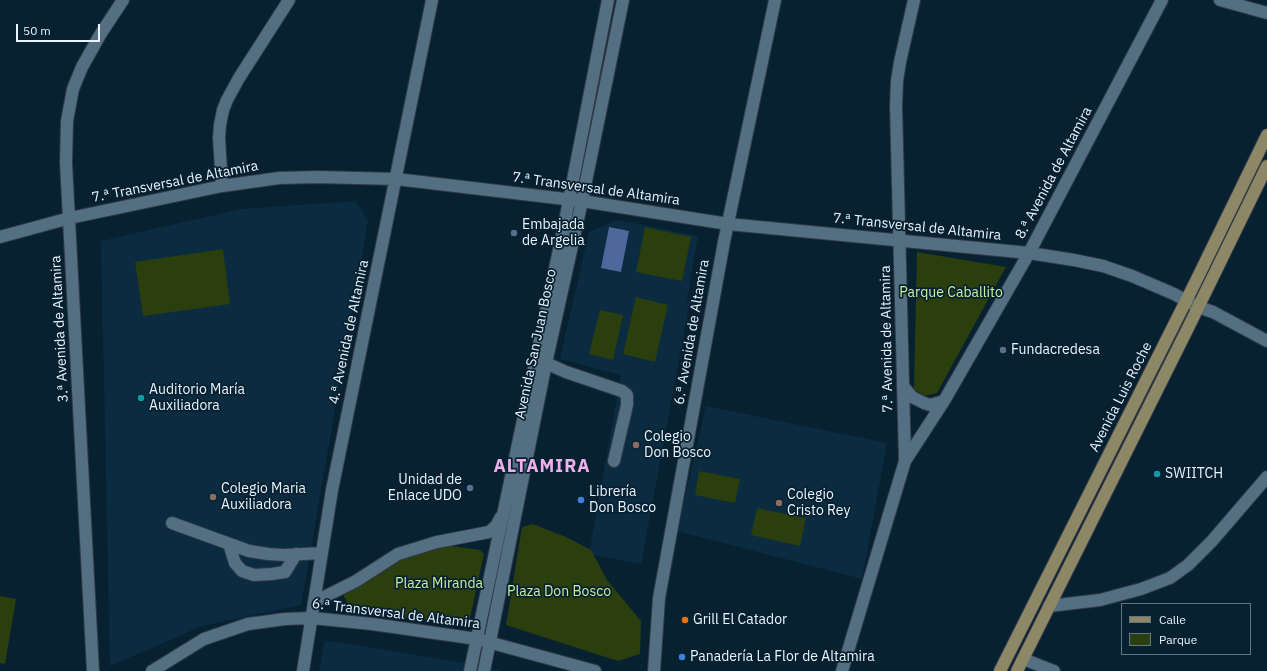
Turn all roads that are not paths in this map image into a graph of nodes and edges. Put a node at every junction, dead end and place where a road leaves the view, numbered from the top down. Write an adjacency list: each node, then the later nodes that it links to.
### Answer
1 (123, 0): 17 (street, 3.ª Avenida de Altamira)
2 (289, 0): 14 (street)
3 (432, 0): 13 (street, 4.ª Avenida de Altamira)
4 (608, 0): 15 (street, Avenida San Juan Bosco)
5 (624, 0): 16 (street, Avenida San Juan Bosco)
6 (775, 0): 18 (street, 6.ª Avenida de Altamira)
7 (914, 0): 20 (street, 7.ª Avenida de Altamira)
8 (1162, 0): 21 (street, 8.ª Avenida de Altamira)
9 (1220, 0): 10 (street)
10 (1267, 13)
11 (1267, 135): 22 (main road, Avenida Luis Roche)
12 (1267, 166): 23 (main road, Avenida Luis Roche)
13 (396, 179): 14 (street, 7.ª Transversal de Altamira); 15 (street, 7.ª Transversal de Altamira); 34 (street, 4.ª Avenida de Altamira)
14 (222, 186): 17 (street, 7.ª Transversal de Altamira)
15 (570, 199): 16 (street, 7.ª Transversal de Altamira); 25 (street, Avenida San Juan Bosco)
16 (582, 201): 18 (street, 7.ª Transversal de Altamira); 25 (street, Avenida San Juan Bosco)
17 (70, 218): 19 (street, 7.ª Transversal de Altamira); 42 (street, 3.ª Avenida de Altamira)
18 (728, 224): 20 (street, 7.ª Transversal de Altamira); 49 (street, 6.ª Avenida de Altamira)
19 (0, 237)
20 (900, 241): 21 (street, 7.ª Transversal de Altamira); 26 (street, 7.ª Avenida de Altamira)
21 (1029, 253): 22 (street, 7.ª Transversal de Altamira); 27 (street, 8.ª Avenida de Altamira)
22 (1186, 300): 23 (street, 7.ª Transversal de Altamira); 51 (main road, Avenida Luis Roche)
23 (1198, 307): 24 (street); 37 (main road, Avenida Luis Roche)
24 (1267, 341)
25 (541, 361): 28 (street); 31 (street, Avenida San Juan Bosco); 40 (street, Avenida San Juan Bosco)
26 (903, 386): 27 (street); 29 (street, 7.ª Avenida de Altamira)
27 (944, 401): 29 (street, 8.ª Avenida de Altamira)
28 (614, 461)
29 (905, 461): 50 (street, 7.ª Avenida de Altamira)
30 (1267, 477): 37 (street)
31 (504, 512): 36 (street); 39 (street, Avenida San Juan Bosco)
32 (172, 523): 33 (street)
33 (229, 544): 35 (street); 35 (street)
34 (322, 553): 35 (street); 36 (street, 4.ª Avenida de Altamira)
35 (296, 554)
36 (314, 602): 38 (street, 4.ª Avenida de Altamira)
37 (1049, 606): 41 (main road, Avenida Luis Roche)
38 (312, 618): 39 (street, 6.ª Transversal de Altamira); 44 (street, 6.ª Transversal de Altamira); 45 (street, 4.ª Avenida de Altamira)
39 (477, 639): 40 (street, 6.ª Transversal de Altamira); 46 (street, Avenida San Juan Bosco)
40 (490, 642): 47 (street, Avenida San Juan Bosco); 48 (street, 6.ª Transversal de Altamira)
41 (1022, 659): 52 (main road, Avenida Luis Roche); 53 (street)
42 (93, 667): 43 (street)
43 (104, 671)
44 (152, 671)
45 (304, 671)
46 (470, 671)
47 (484, 671)
48 (596, 671)
49 (654, 671)
50 (842, 671)
51 (1000, 671)
52 (1017, 671)
53 (1054, 671)

